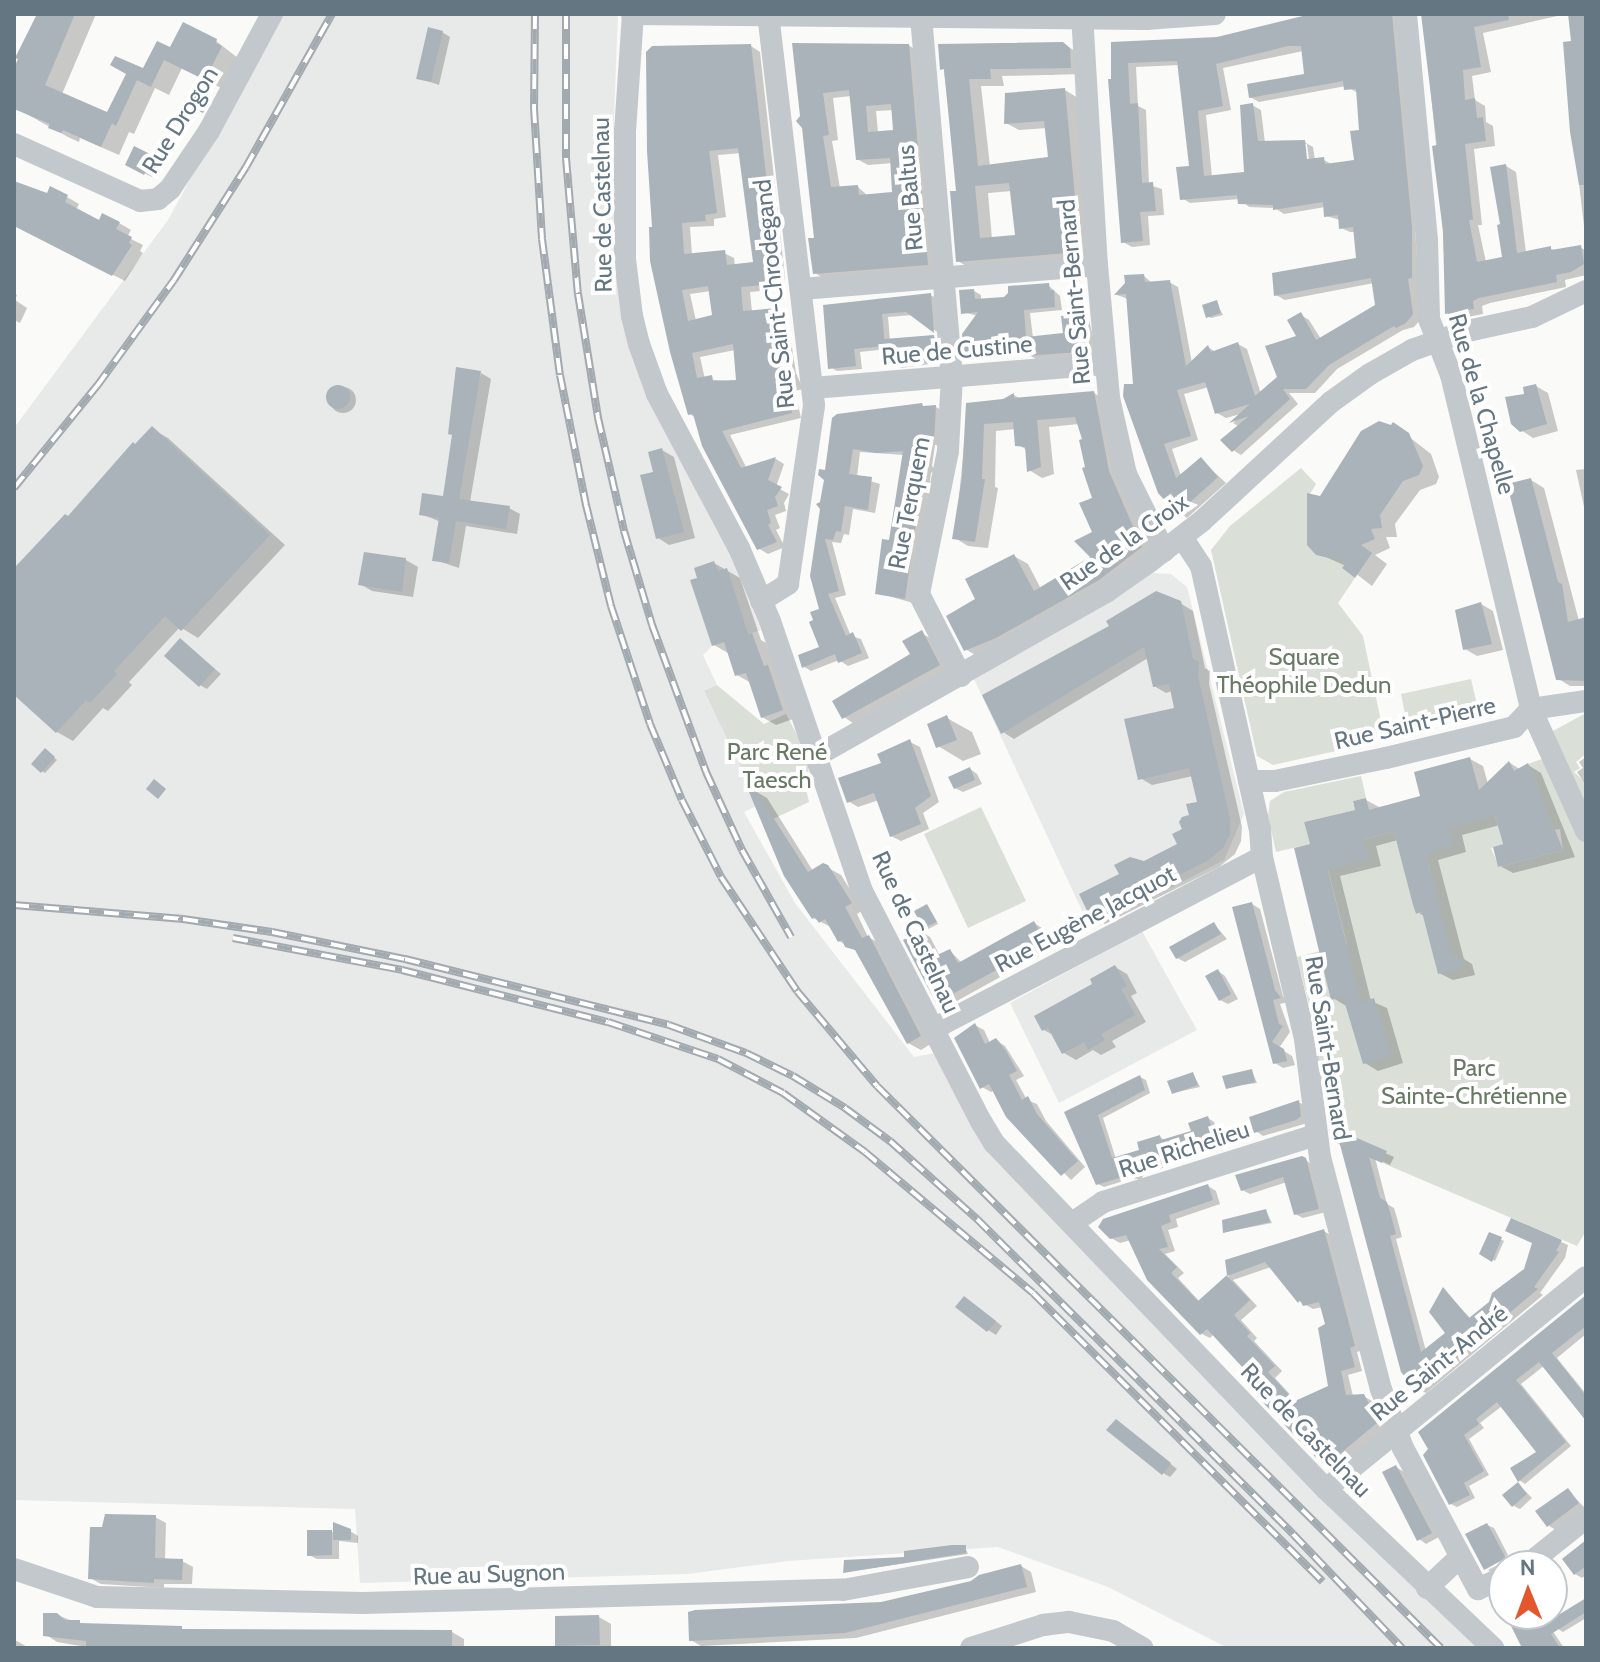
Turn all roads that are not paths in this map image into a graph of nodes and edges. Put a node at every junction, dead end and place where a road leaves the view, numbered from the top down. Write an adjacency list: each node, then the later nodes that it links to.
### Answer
1 (272, 14): 8 (street, Rue Drogon)
2 (632, 14): 3 (street); 19 (street, Rue de Castelnau)
3 (768, 14): 6 (street); 11 (street, Rue Saint-Chrodegand)
4 (1215, 14): 7 (street)
5 (1406, 14): 13 (street, Rue de la Chapelle)
6 (921, 16): 7 (street); 10 (street, Rue Baltus)
7 (1082, 16): 9 (street, Rue Saint-Bernard)
8 (14, 144)
9 (1097, 265): 10 (street); 14 (street, Rue Saint-Bernard)
10 (943, 279): 11 (street); 15 (street, Rue Baltus)
11 (801, 289): 16 (street, Rue Saint-Chrodegand)
12 (1586, 291): 13 (street, Rue de la Croix)
13 (1438, 341): 17 (street, Rue de la Croix); 22 (street, Rue de la Chapelle)
14 (1105, 364): 15 (street, Rue de Custine); 18 (street, Rue Saint-Bernard)
15 (952, 376): 16 (street, Rue de Custine); 20 (street, Rue Terquem)
16 (813, 388): 19 (street, Rue Saint-Chrodegand)
17 (1182, 537): 18 (street, Rue de la Croix); 24 (street, Rue Saint-Bernard)
18 (1164, 551): 20 (street, Rue de la Croix)
19 (761, 601): 23 (street, Rue de Castelnau)
20 (961, 676): 23 (street, Rue de la Croix)
21 (1586, 701): 22 (street, Rue Saint-Pierre)
22 (1531, 709): 24 (street, Rue Saint-Pierre); 25 (street, Rue de la Chapelle)
23 (818, 755): 27 (street, Rue de Castelnau)
24 (1249, 781): 26 (street, Rue Saint-Bernard)
25 (1586, 831)
26 (1262, 857): 27 (street, Rue Eugène Jacquot); 28 (street, Rue Saint-Bernard)
27 (933, 1029): 29 (street, Rue de Castelnau)
28 (1316, 1135): 29 (street, Rue Richelieu); 31 (street, Rue Saint-Bernard)
29 (1072, 1223): 32 (street, Rue de Castelnau)
30 (1586, 1277): 31 (street, Rue Saint-André)
31 (1396, 1431): 32 (street, Rue Saint-André); 35 (street, Rue Saint-Bernard)
32 (1326, 1489): 39 (street, Rue de Castelnau)
33 (1586, 1518): 34 (street)
34 (1546, 1550)
35 (1460, 1557): 38 (street, Rue Saint-Bernard); 39 (street)
36 (968, 1567): 37 (street, Rue au Sugnon)
37 (14, 1569)
38 (1488, 1584)
39 (1427, 1588): 42 (street, Rue de Castelnau)
40 (971, 1648): 41 (street)
41 (1142, 1648)
42 (1493, 1648)

